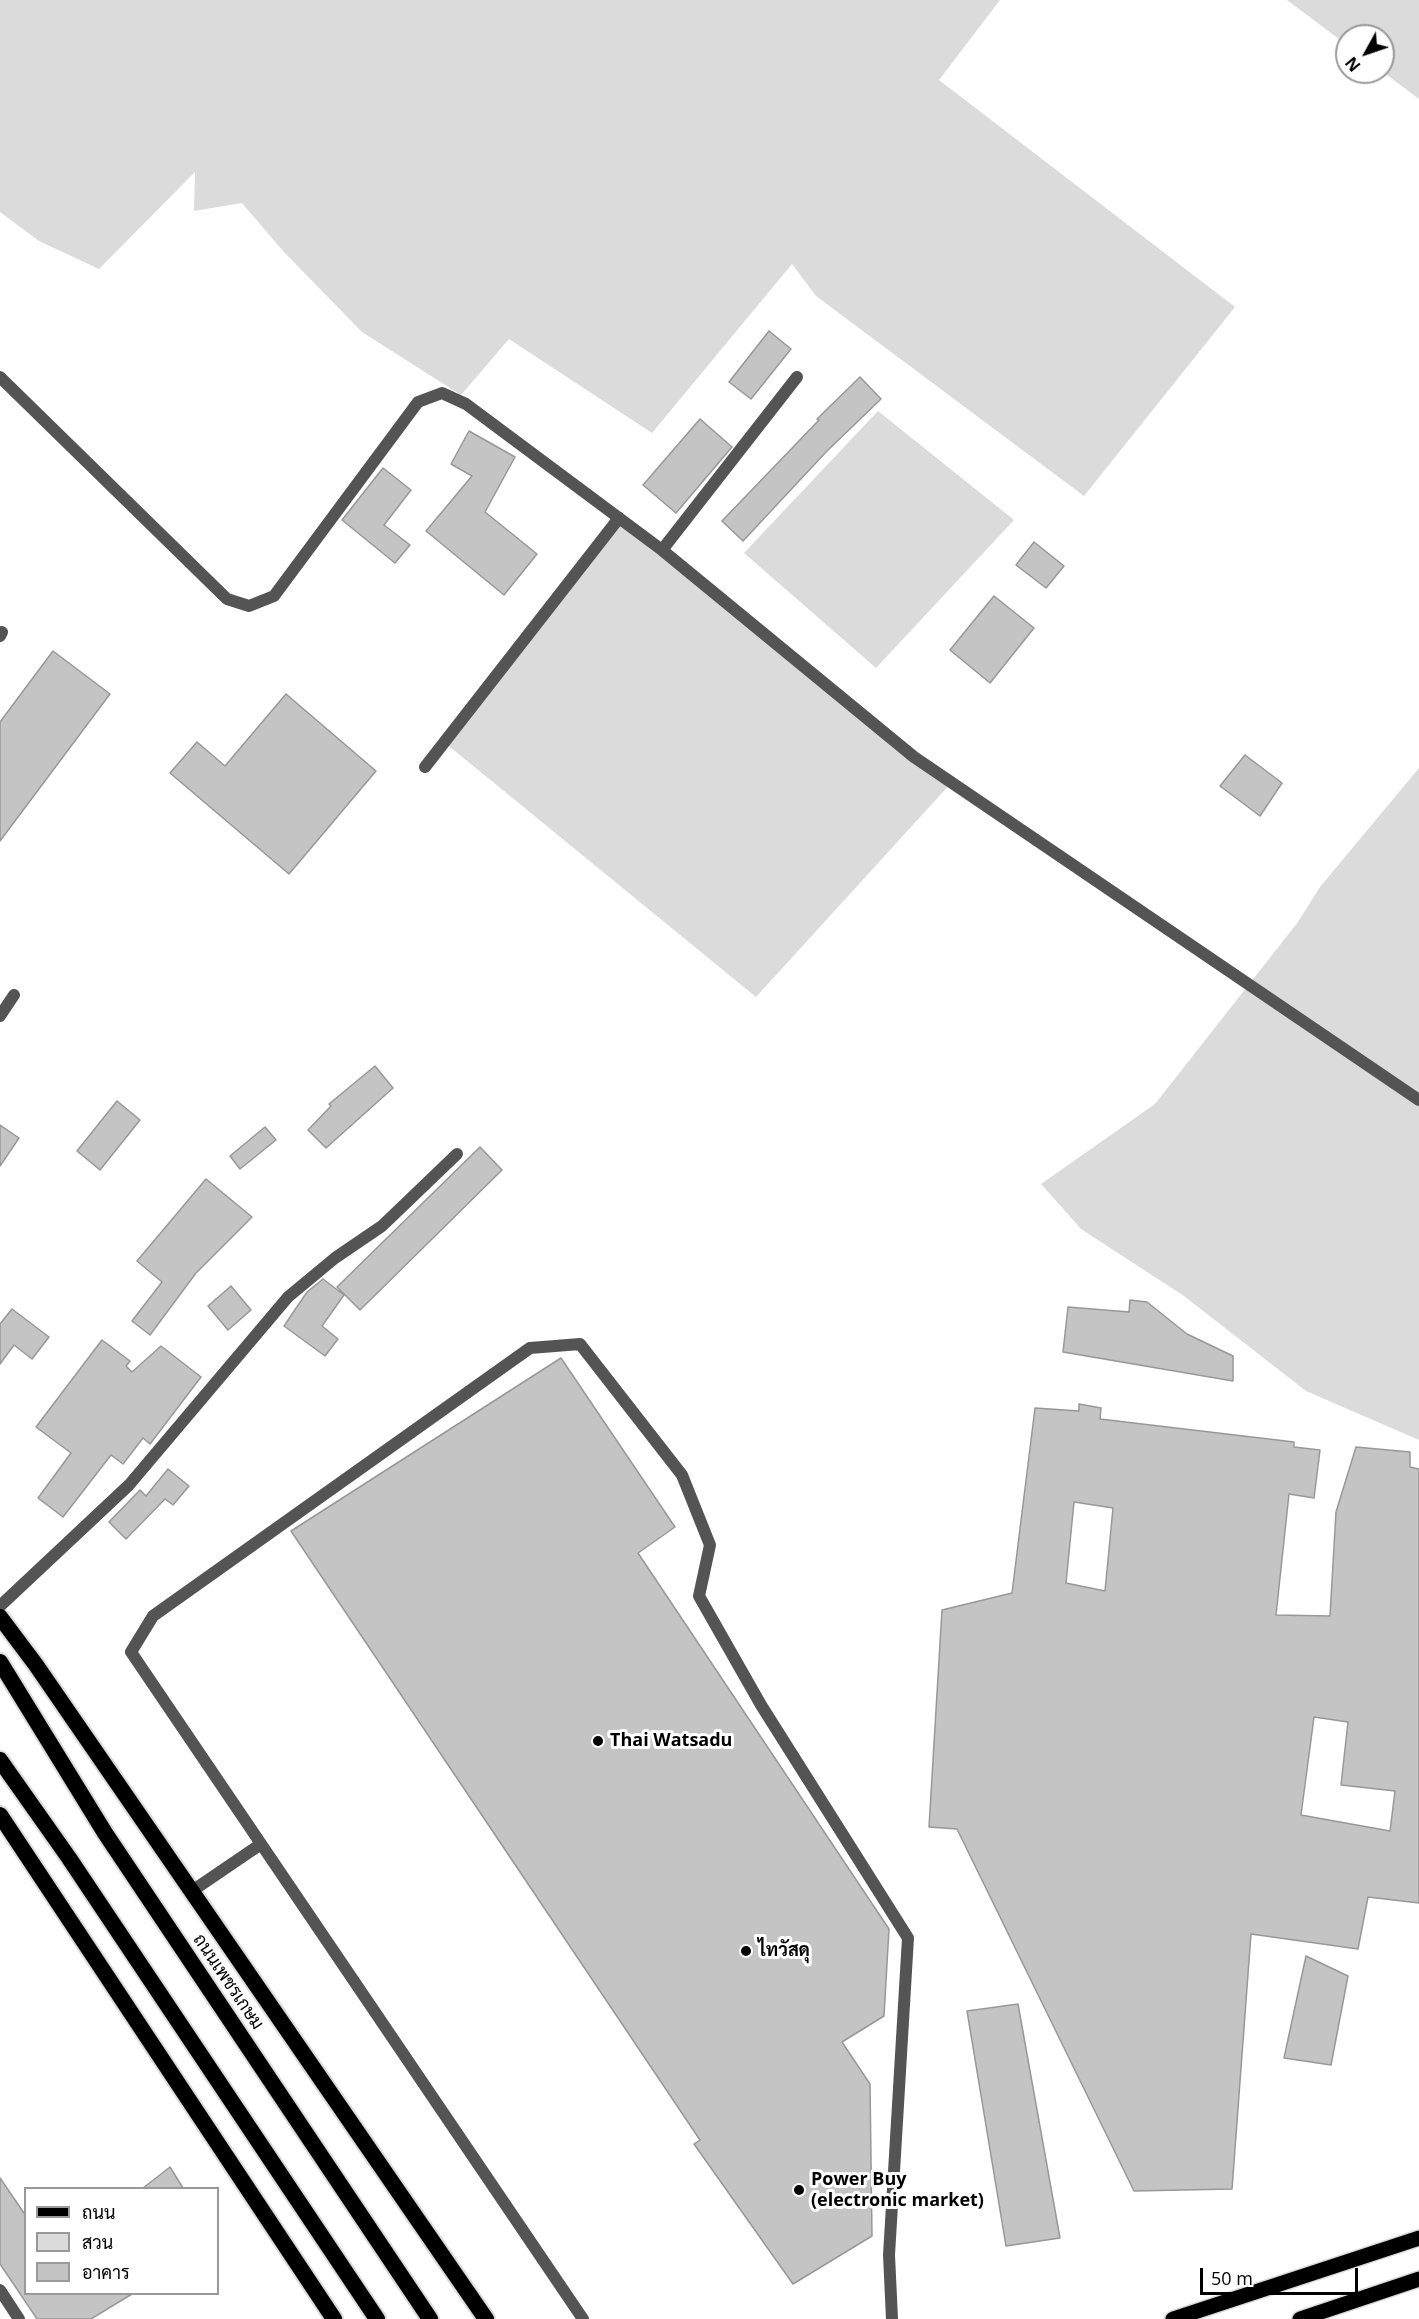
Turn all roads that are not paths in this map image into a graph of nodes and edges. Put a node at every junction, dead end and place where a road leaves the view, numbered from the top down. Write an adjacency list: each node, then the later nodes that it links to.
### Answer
1 (0, 377): 3 (street)
2 (797, 377): 4 (street)
3 (619, 518): 4 (street); 5 (street)
4 (662, 550): 8 (street)
5 (425, 767)
6 (14, 995): 7 (street)
7 (0, 1016)
8 (1419, 1100)
9 (457, 1154): 10 (street)
10 (0, 1606)
11 (0, 1617): 16 (highway)
12 (0, 1662): 23 (highway, ถนนเพชรเกษม)
13 (0, 1761): 22 (highway)
14 (0, 1815): 21 (highway)
15 (261, 1844): 16 (street); 25 (street); 26 (street)
16 (192, 1891): 24 (highway)
17 (1419, 2238): 27 (main road)
18 (1419, 2279): 28 (main road)
19 (0, 2290): 20 (street)
20 (20, 2319)
21 (331, 2319)
22 (377, 2319)
23 (430, 2319)
24 (486, 2319)
25 (583, 2319)
26 (892, 2319)
27 (1173, 2319)
28 (1300, 2319)

